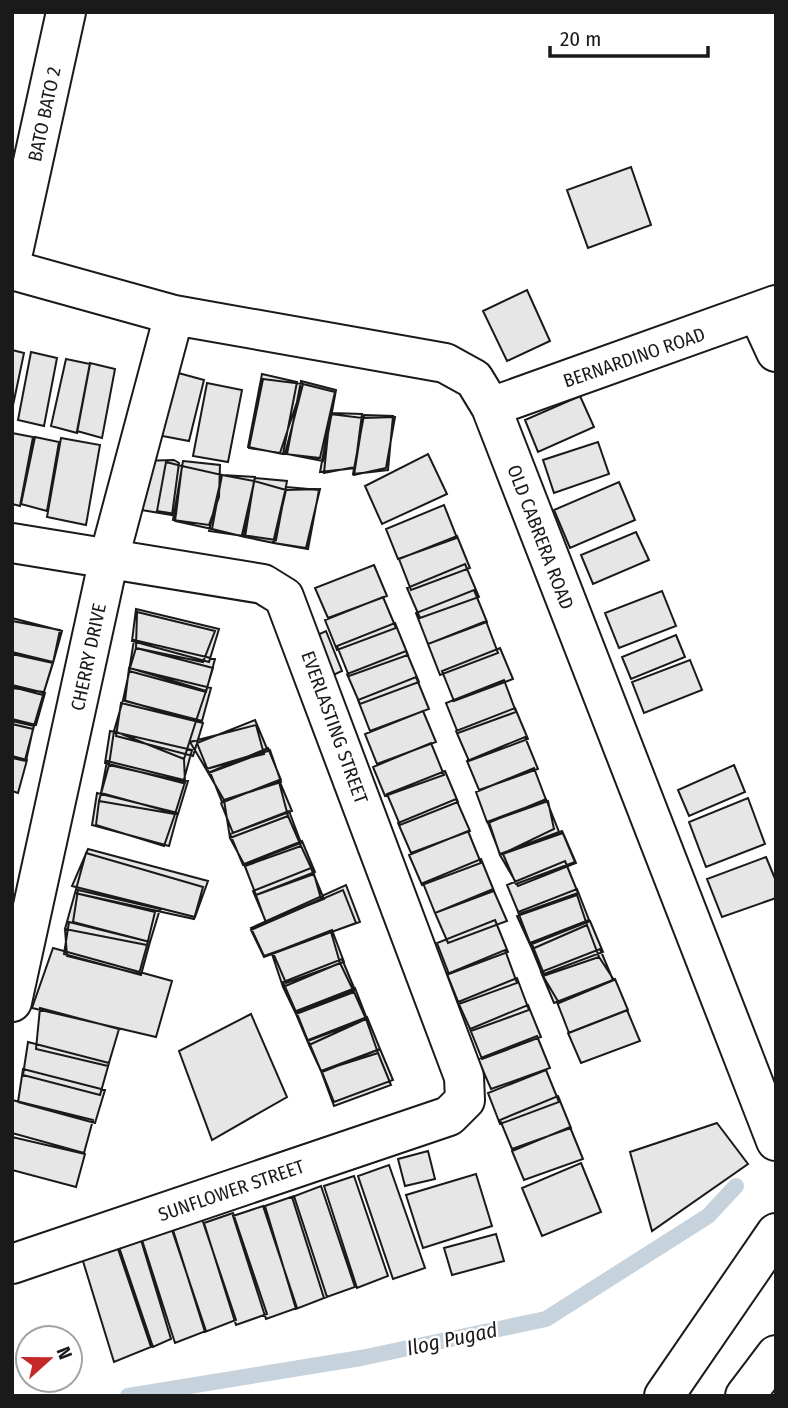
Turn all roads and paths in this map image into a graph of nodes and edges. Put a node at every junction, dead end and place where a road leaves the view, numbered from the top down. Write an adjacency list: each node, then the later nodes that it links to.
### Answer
1 (66, 12): 2 (street, BATO BATO 2)
2 (12, 257)
3 (12, 270): 5 (street, OLD CABRERA ROAD)
4 (767, 309): 6 (street); 7 (street, BERNARDINO ROAD)
5 (174, 314): 7 (street, OLD CABRERA ROAD); 9 (street, CHERRY DRIVE)
6 (776, 352)
7 (491, 407): 12 (street, OLD CABRERA ROAD)
8 (12, 543): 9 (street, EVERLASTING STREET)
9 (109, 558): 10 (street, CHERRY DRIVE); 11 (street, EVERLASTING STREET)
10 (12, 1002)
11 (449, 1116): 14 (street, SUNFLOWER STREET)
12 (776, 1141)
13 (776, 1233): 16 (street)
14 (12, 1264)
15 (776, 1355): 17 (street)
16 (664, 1396)
17 (745, 1396)

